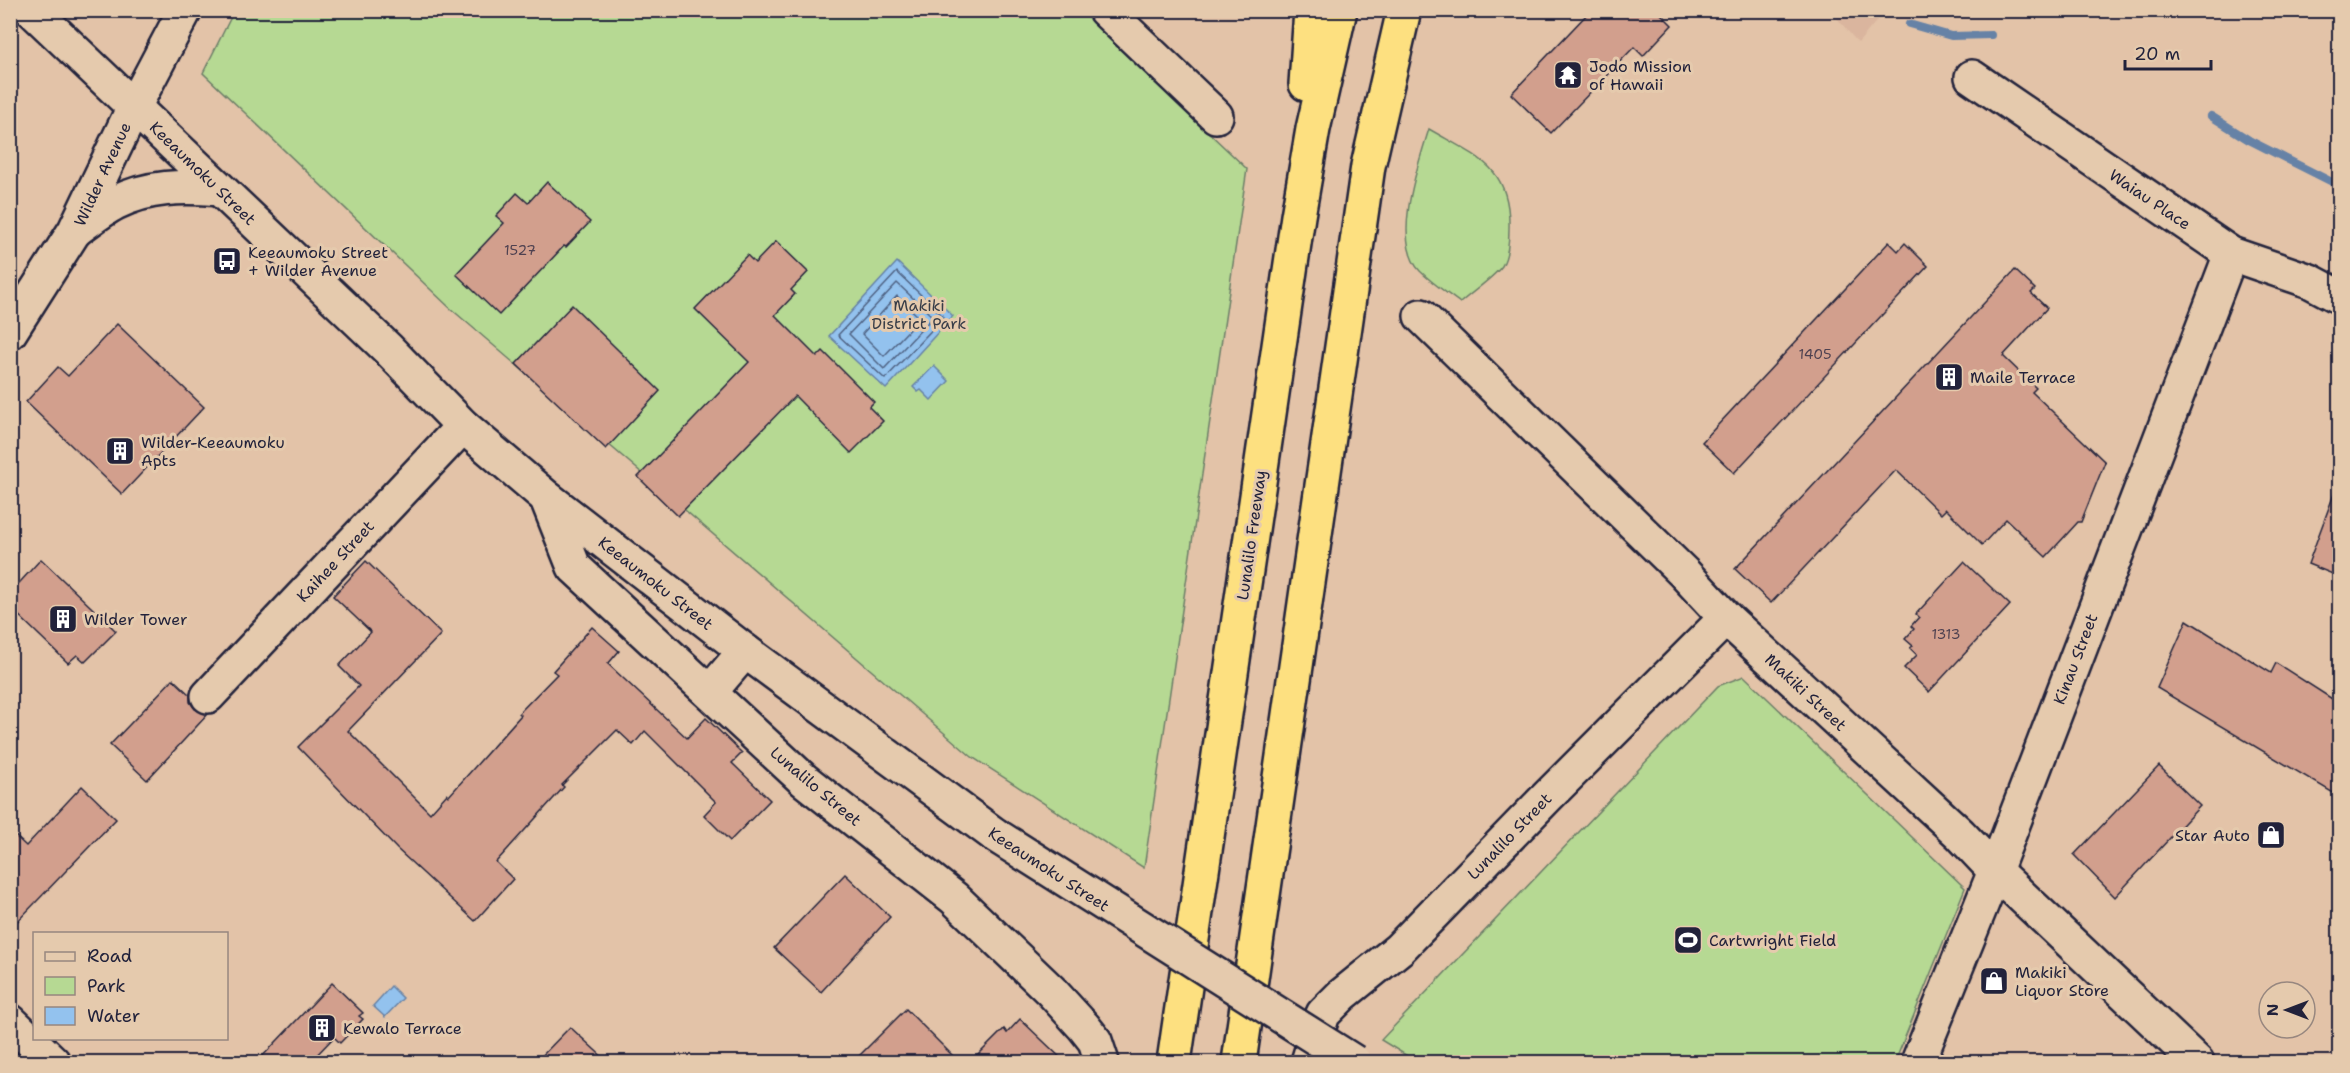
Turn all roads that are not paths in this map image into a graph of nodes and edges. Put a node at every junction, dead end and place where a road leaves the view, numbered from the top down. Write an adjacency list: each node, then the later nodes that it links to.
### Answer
1 (32, 10): 9 (street, Keeaumoku Street)
2 (185, 10): 9 (street, Wilder Avenue)
3 (1106, 10): 10 (street)
4 (1311, 10): 13 (highway)
5 (1340, 10): 13 (highway, Lunalilo Freeway)
6 (1404, 10): 11 (highway)
7 (1426, 10): 11 (highway)
8 (1972, 77): 15 (street, Waiau Place)
9 (134, 107): 12 (street, Keeaumoku Street); 14 (street, Wilder Avenue)
10 (1216, 116)
11 (1368, 166): 30 (highway)
12 (219, 189): 14 (street); 19 (street, Keeaumoku Street)
13 (1298, 216): 29 (highway, Lunalilo Freeway)
14 (75, 230): 18 (street, Wilder Avenue)
15 (2231, 255): 16 (street, Waiau Place); 25 (street, Kinau Street)
16 (2340, 297)
17 (1421, 316): 21 (street, Makiki Street)
18 (10, 332)
19 (463, 426): 20 (street, Keeaumoku Street); 24 (street, Kaihee Street)
20 (546, 497): 22 (street, Keeaumoku Street); 23 (street, Lunalilo Street)
21 (1726, 618): 25 (street, Makiki Street); 31 (street, Lunalilo Street)
22 (745, 651): 23 (street); 32 (street, Keeaumoku Street, bridge)
23 (710, 692): 28 (street, Lunalilo Street)
24 (208, 696)
25 (1995, 871): 33 (street, Kinau Street); 34 (street, Makiki Street)
26 (10, 1022): 27 (street)
27 (53, 1062)
28 (1102, 1062)
29 (1174, 1062)
30 (1239, 1062)
31 (1308, 1062)
32 (1354, 1062)
33 (1918, 1062)
34 (2197, 1062)

